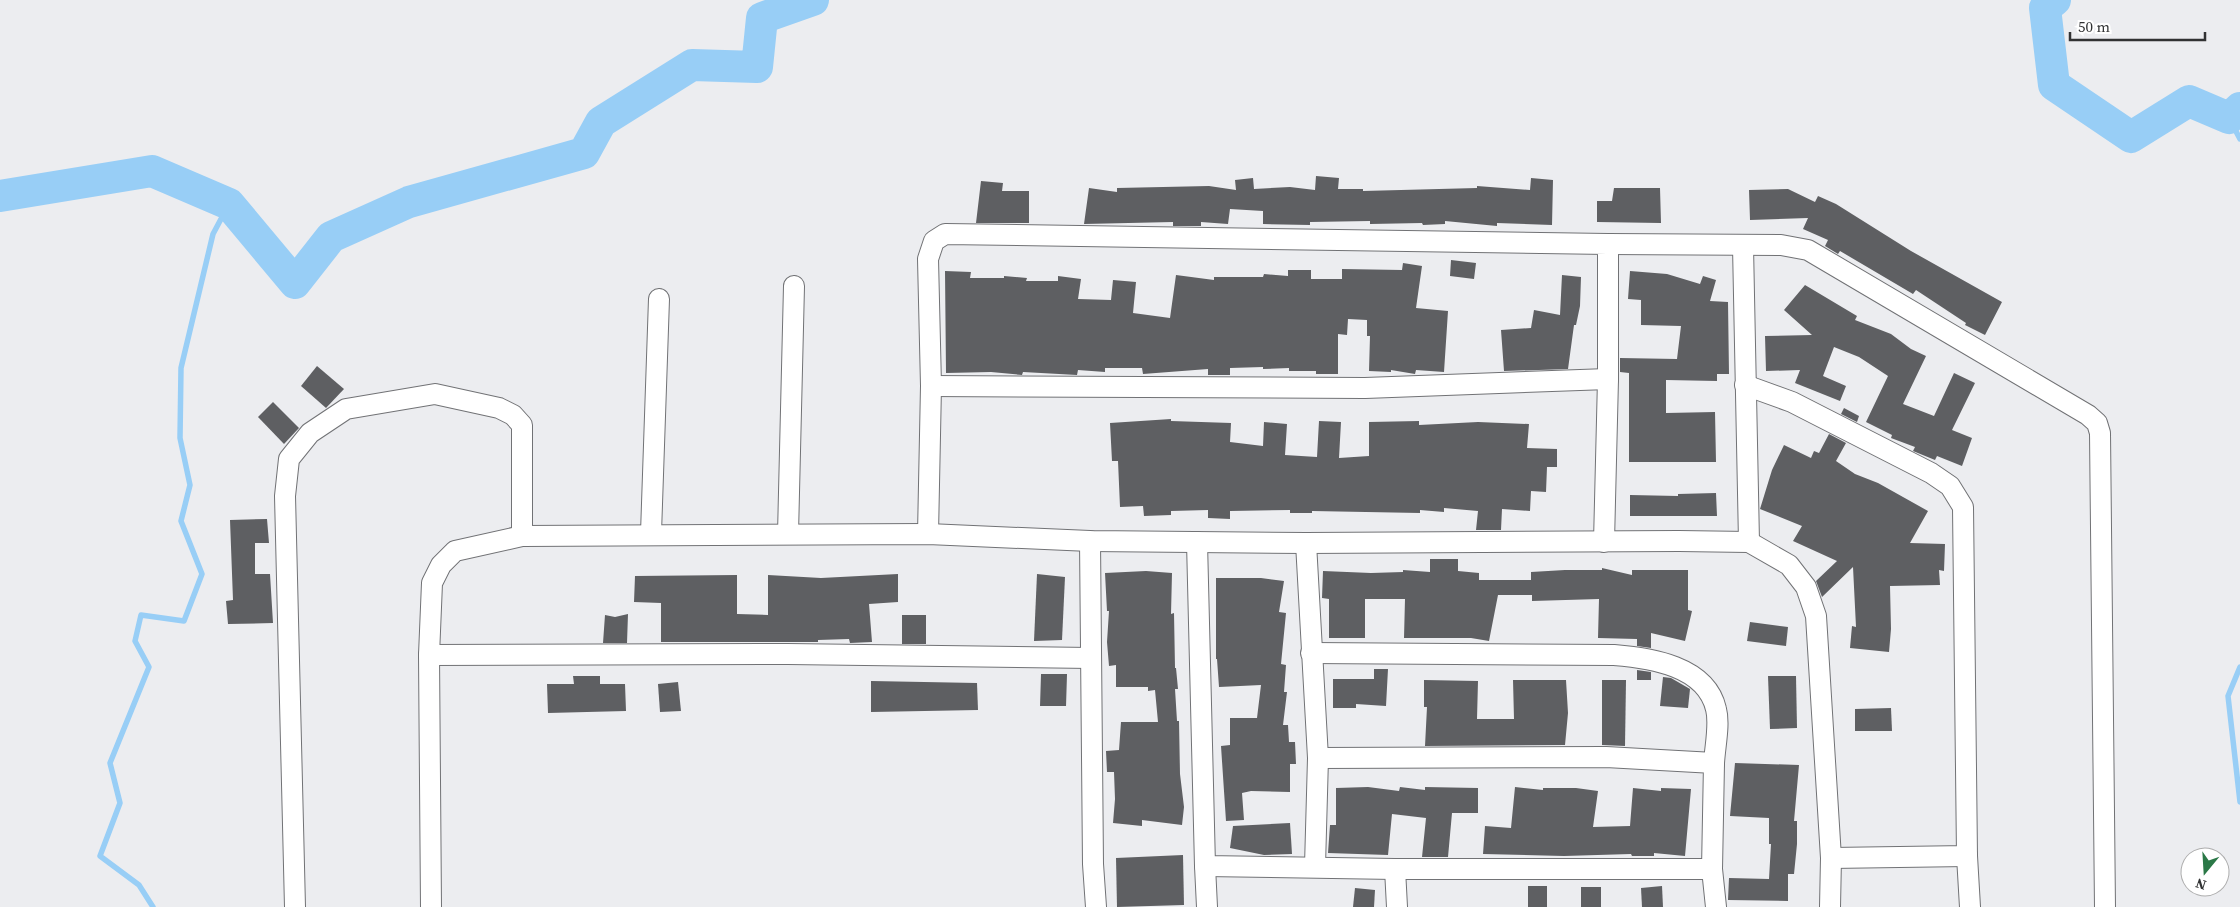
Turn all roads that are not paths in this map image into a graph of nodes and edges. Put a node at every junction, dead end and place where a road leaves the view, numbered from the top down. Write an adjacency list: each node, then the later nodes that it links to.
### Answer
1 (1608, 244): 2 (street); 5 (street); 7 (street)
2 (1743, 246): 6 (street); 36 (street)
3 (794, 286): 9 (street)
4 (659, 299): 8 (street)
5 (1608, 379): 7 (street); 14 (street)
6 (1746, 385): 15 (street); 22 (street)
7 (931, 386): 10 (street)
8 (651, 534): 9 (street); 11 (street)
9 (788, 534): 10 (street)
10 (928, 534): 12 (street)
11 (522, 536): 18 (street); 28 (street)
12 (1090, 541): 13 (street); 19 (street)
13 (1197, 542): 16 (street); 24 (street)
14 (1604, 542): 15 (street); 16 (street)
15 (1749, 542): 23 (street)
16 (1306, 543): 17 (street)
17 (1311, 653): 20 (street); 21 (street)
18 (429, 655): 19 (street); 29 (street)
19 (1091, 658): 30 (street)
20 (1318, 758): 21 (street); 25 (street)
21 (1714, 763): 27 (street)
22 (1967, 856): 23 (street); 35 (street)
23 (1831, 858): 34 (street)
24 (1206, 866): 25 (street); 31 (street)
25 (1315, 866): 26 (street)
26 (1395, 869): 27 (street); 32 (street)
27 (1712, 869): 33 (street)
28 (295, 907)
29 (431, 907)
30 (1096, 907)
31 (1207, 907)
32 (1397, 907)
33 (1716, 907)
34 (1830, 907)
35 (1970, 907)
36 (2105, 907)

